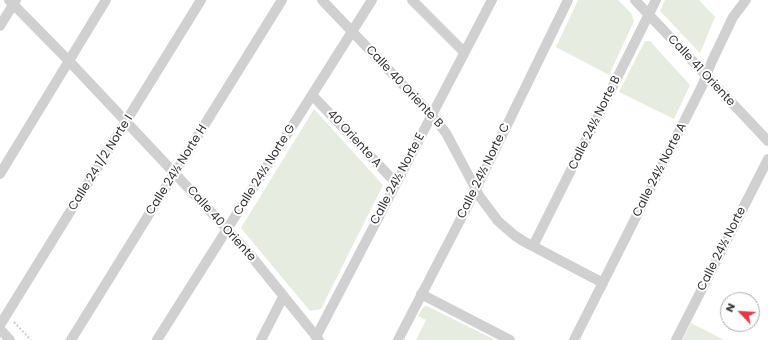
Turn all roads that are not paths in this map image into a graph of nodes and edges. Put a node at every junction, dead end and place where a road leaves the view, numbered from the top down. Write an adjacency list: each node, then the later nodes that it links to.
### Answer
1 (106, 0): 17 (street)
2 (201, 0): 21 (street, Calle 24 1/2 Norte I)
3 (282, 0): 25 (street, Calle 24½ Norte H)
4 (322, 0): 15 (street, Calle 40 Oriente B)
5 (372, 0): 15 (street, Calle 24½ Norte G)
6 (412, 0): 16 (street)
7 (492, 0): 16 (street, Calle 24½ Norte E)
8 (568, 0): 27 (street, Calle 24½ Norte C)
9 (635, 0): 13 (street, Calle 41 Oriente)
10 (656, 0): 13 (street, Calle 24½ Norte B)
11 (746, 0): 18 (street, Calle 24½ Norte A)
12 (13, 2): 14 (street); 17 (street, Calle 40 Oriente)
13 (649, 15): 18 (street, Calle 41 Oriente); 29 (street, Calle 24½ Norte B)
14 (0, 26)
15 (352, 32): 19 (street, Calle 24½ Norte G); 20 (street, Calle 40 Oriente B)
16 (464, 52): 20 (street, Calle 24½ Norte E)
17 (69, 61): 21 (street, Calle 40 Oriente); 24 (street)
18 (706, 76): 22 (street, Calle 41 Oriente); 30 (street, Calle 24½ Norte A)
19 (312, 95): 26 (street, 40 Oriente A); 28 (street, Calle 24½ Norte G)
20 (432, 115): 26 (street, Calle 24½ Norte E); 27 (street, Calle 40 Oriente B)
21 (126, 122): 25 (street, Calle 40 Oriente); 33 (street, Calle 24 1/2 Norte I)
22 (768, 141)
23 (768, 159): 43 (street, Calle 24½ Norte)
24 (0, 174)
25 (175, 174): 28 (street, Calle 40 Oriente); 37 (street, Calle 24½ Norte H)
26 (396, 183): 35 (street, Calle 24½ Norte E)
27 (475, 189): 29 (street, Calle 40 Oriente B); 31 (street, Calle 24½ Norte C)
28 (227, 229): 32 (street, Calle 40 Oriente); 38 (street, Calle 24½ Norte G)
29 (533, 246): 30 (street, Calle 40 Oriente B)
30 (603, 283): 42 (street, Calle 24½ Norte A)
31 (421, 294): 40 (street, Calle 24½ Norte C); 41 (street)
32 (283, 297): 35 (street, Calle 40 Oriente); 39 (street)
33 (0, 325)
34 (0, 329): 36 (street)
35 (317, 338)
36 (10, 340)
37 (71, 340)
38 (157, 340)
39 (261, 340)
40 (398, 340)
41 (510, 340)
42 (574, 340)
43 (676, 340)

